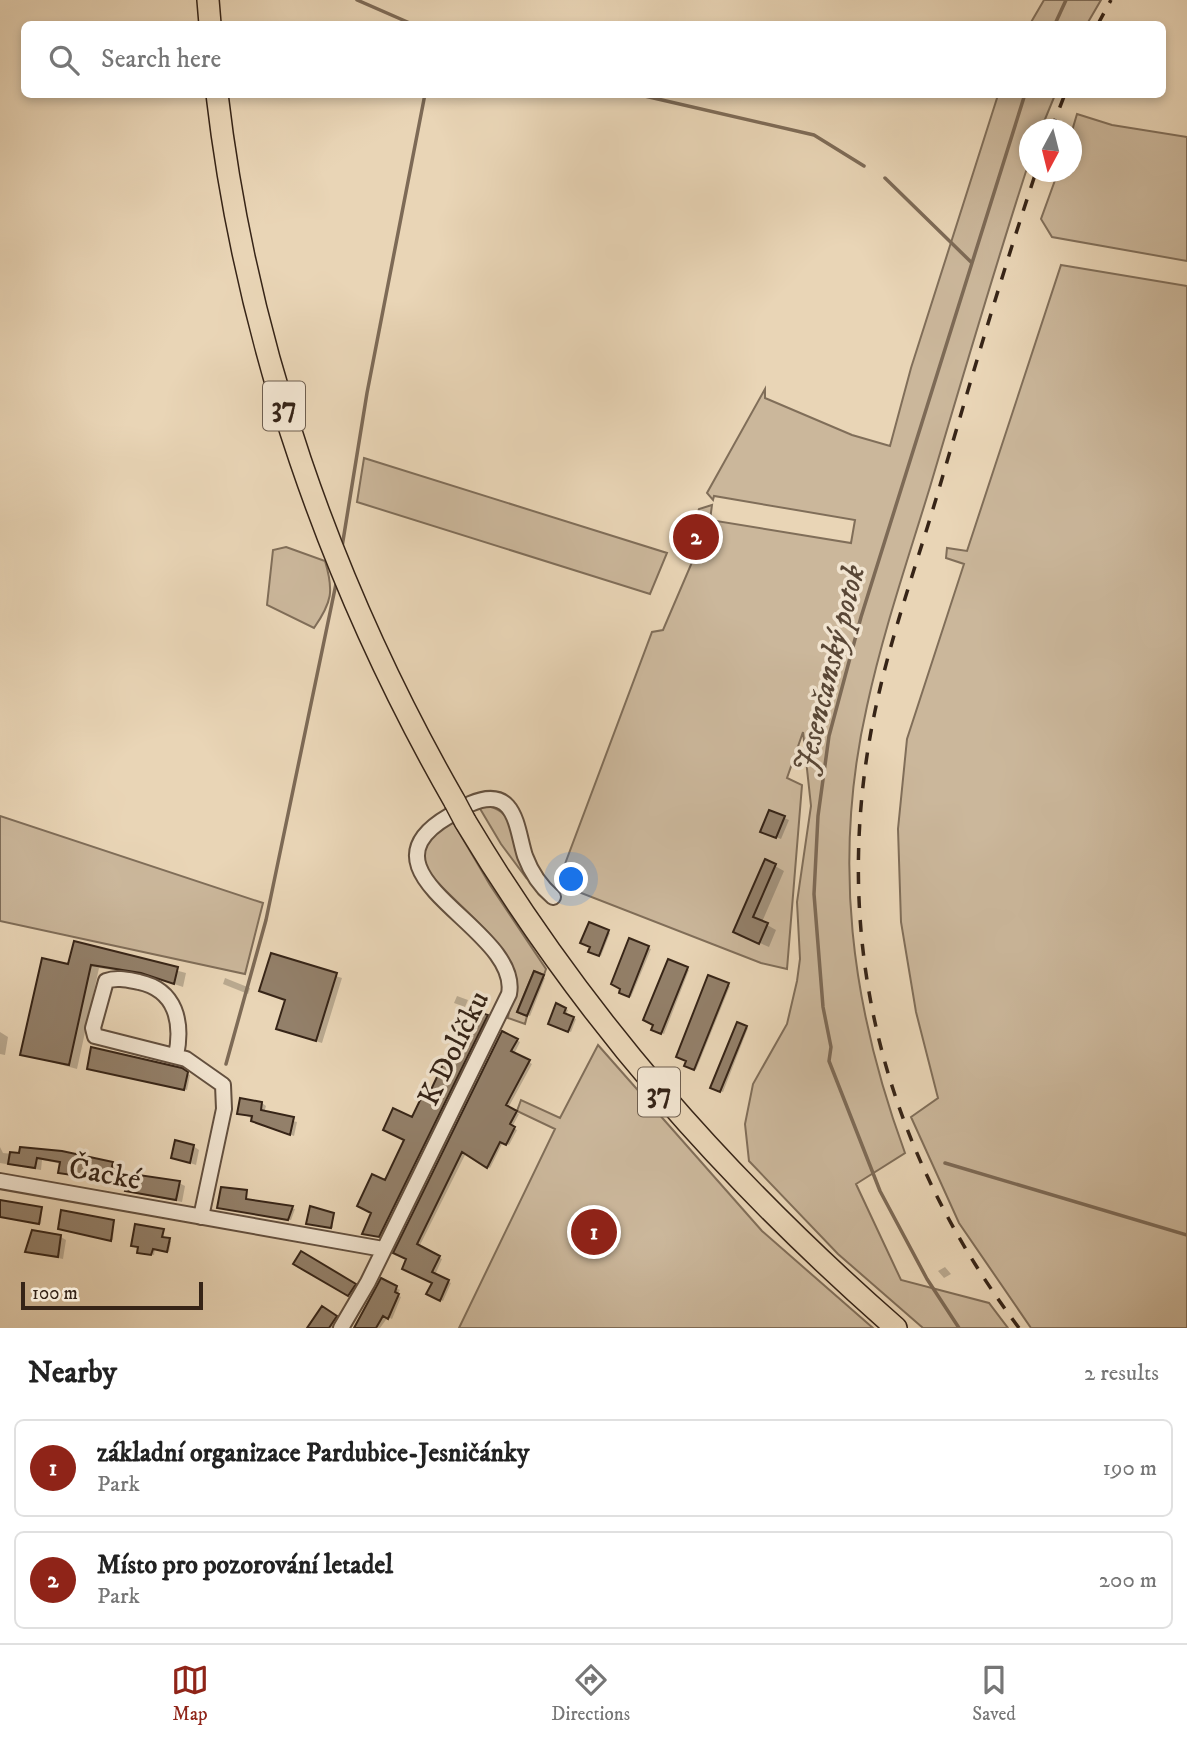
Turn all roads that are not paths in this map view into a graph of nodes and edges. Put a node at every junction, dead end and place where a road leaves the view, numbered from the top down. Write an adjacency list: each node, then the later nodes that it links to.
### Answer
1 (208, 0): 2 (main road)
2 (210, 21)
3 (218, 98): 4 (main road, 37)
4 (460, 811): 5 (street); 9 (street, K Dolíčku); 11 (main road, 37)
5 (553, 897)
6 (176, 1056): 6 (street); 8 (street)
7 (0, 1181): 8 (street, Čacké)
8 (201, 1217): 9 (street, Čacké)
9 (383, 1249): 10 (street, K Dolíčku)
10 (341, 1328)
11 (896, 1328)

